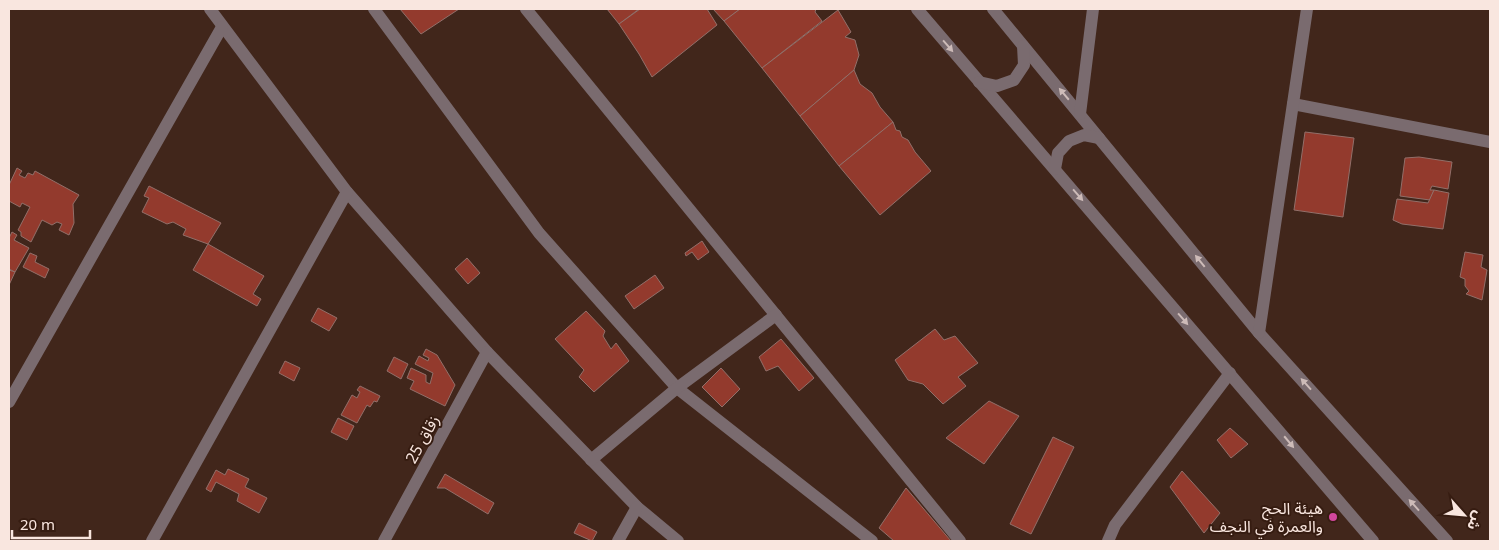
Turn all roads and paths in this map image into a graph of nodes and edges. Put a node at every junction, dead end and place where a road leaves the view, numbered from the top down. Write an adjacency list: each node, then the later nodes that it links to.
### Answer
1 (210, 9): 8 (street)
2 (374, 9): 21 (street)
3 (526, 9): 17 (street)
4 (917, 9): 10 (street, one-way to 10)
5 (993, 9): 9 (street)
6 (1093, 9): 12 (street)
7 (1307, 9): 11 (street)
8 (222, 27): 16 (street); 22 (street)
9 (1023, 46): 10 (street); 12 (street, one-way to 9)
10 (980, 82): 15 (street)
11 (1293, 104): 14 (street); 18 (street)
12 (1080, 114): 13 (street)
13 (1099, 138): 15 (street); 18 (street, one-way to 13)
14 (1490, 142)
15 (1055, 169): 20 (street, one-way to 20)
16 (347, 192): 19 (street); 25 (street)
17 (776, 315): 21 (street); 30 (street)
18 (1259, 333): 33 (street, one-way to 18)
19 (487, 352): 23 (street); 26 (street, زقاق 25)
20 (1230, 373): 31 (street); 32 (street, one-way to 32)
21 (677, 388): 23 (street); 29 (street)
22 (9, 402)
23 (591, 460): 24 (street)
24 (637, 507): 27 (street); 28 (street)
25 (152, 541)
26 (384, 541)
27 (618, 541)
28 (678, 541)
29 (872, 541)
30 (960, 541)
31 (1108, 541)
32 (1373, 541)
33 (1447, 541)

